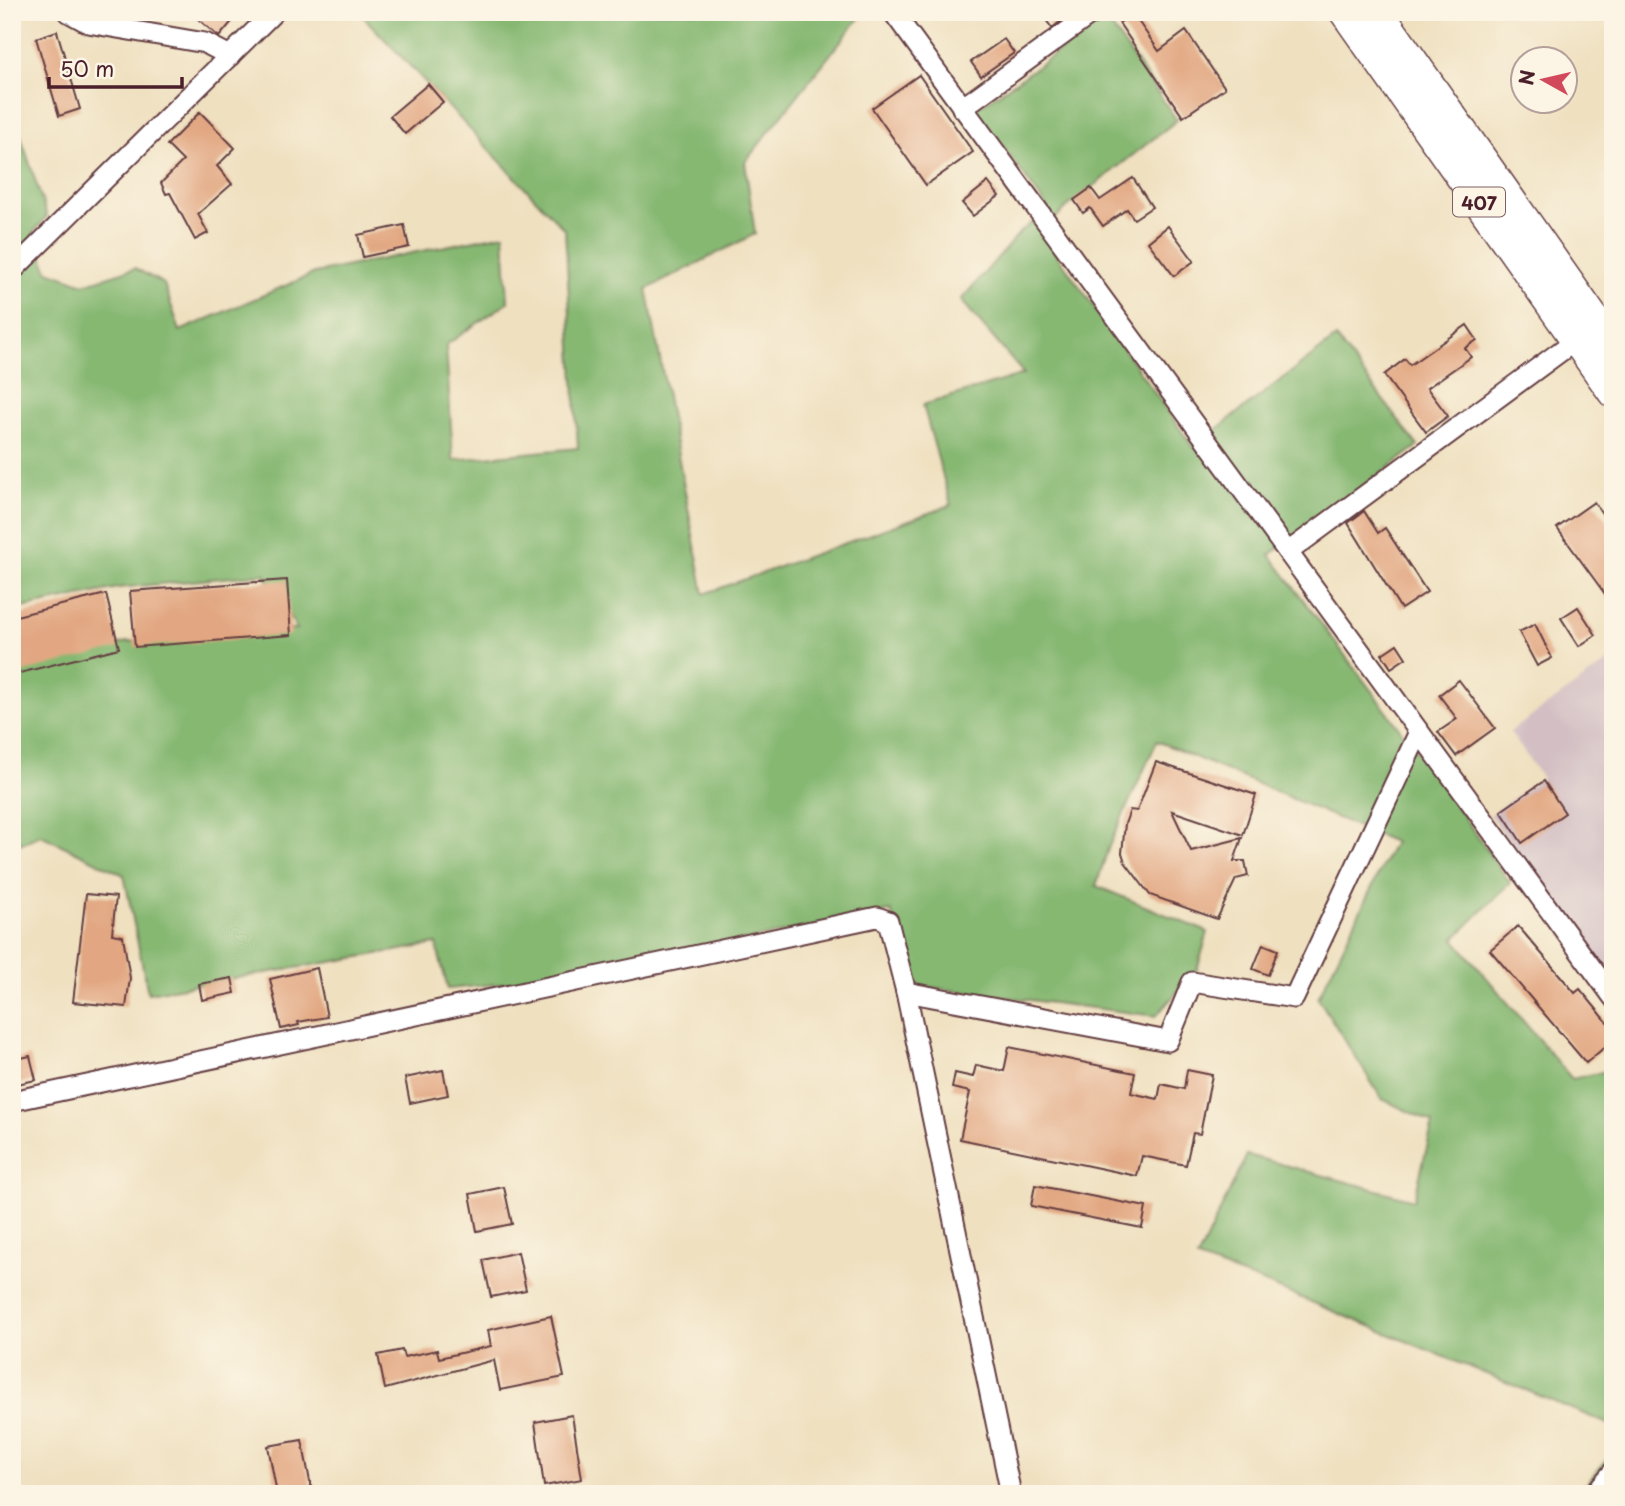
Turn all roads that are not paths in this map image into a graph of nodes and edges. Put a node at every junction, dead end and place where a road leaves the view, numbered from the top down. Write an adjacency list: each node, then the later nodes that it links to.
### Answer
1 (68, 12): 7 (street)
2 (274, 12): 7 (street)
3 (893, 12): 8 (street)
4 (1094, 12): 8 (street)
5 (1345, 12): 10 (highway, 407)
6 (1378, 12): 10 (highway, 407)
7 (230, 56): 9 (street)
8 (962, 108): 12 (street)
9 (12, 271)
10 (1600, 330): 11 (highway, 407); 12 (street)
11 (1613, 392)
12 (1288, 552): 13 (street)
13 (1419, 732): 14 (street); 15 (street)
14 (906, 992): 16 (street); 18 (street)
15 (1612, 995)
16 (12, 1101)
17 (1613, 1472): 19 (street)
18 (1011, 1494)
19 (1594, 1494)

